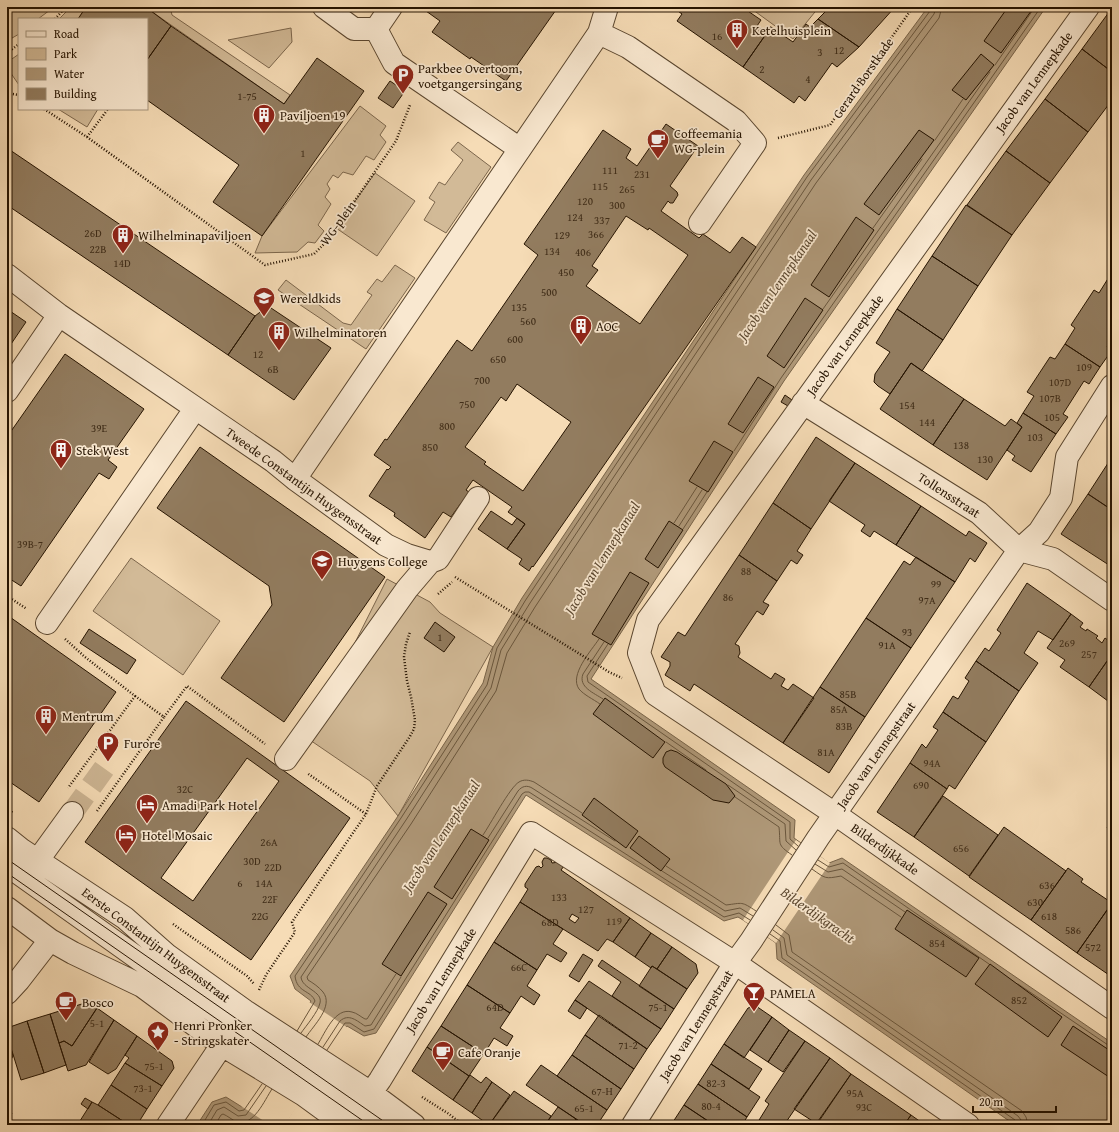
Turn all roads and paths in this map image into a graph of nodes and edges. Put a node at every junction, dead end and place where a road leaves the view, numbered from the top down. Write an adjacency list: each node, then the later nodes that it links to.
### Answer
1 (66, 7): 7 (path)
2 (324, 7): 8 (street)
3 (392, 7): 8 (street)
4 (607, 7): 9 (street)
5 (913, 7): 18 (path, Gerard Borstkade)
6 (1088, 7): 25 (street, Jacob van Lennepkade)
7 (56, 18)
8 (376, 29): 12 (street)
9 (599, 33): 18 (street); 19 (street)
10 (18, 45): 11 (path)
11 (7, 53)
12 (419, 80): 17 (path, WG-plein); 19 (street)
13 (7, 93): 14 (path)
14 (18, 95)
15 (45, 110): 17 (path, WG-plein)
16 (107, 110): 17 (path)
17 (87, 138)
18 (755, 143): 20 (street)
19 (520, 149): 27 (street)
20 (700, 223)
21 (7, 275): 22 (street, Tweede Constantijn Huygensstraat)
22 (59, 315): 24 (street); 26 (street, Tweede Constantijn Huygensstraat)
23 (1112, 386): 29 (street, Jacob van Lennepstraat)
24 (7, 391)
25 (803, 403): 29 (street, Tollensstraat); 38 (street, Jacob van Lennepkade)
26 (195, 409): 27 (street, Tweede Constantijn Huygensstraat); 35 (street)
27 (295, 479): 30 (street, Tweede Constantijn Huygensstraat)
28 (478, 498): 30 (street)
29 (1018, 550): 34 (street, Tollensstraat); 45 (street, Jacob van Lennepstraat)
30 (430, 562): 31 (path); 40 (street)
31 (456, 578): 33 (path); 37 (path)
32 (7, 596): 35 (path)
33 (435, 597)
34 (1112, 600)
35 (48, 623): 41 (path)
36 (410, 631): 44 (path)
37 (609, 672)
38 (655, 694): 45 (street, Bilderdijkkade)
39 (164, 717): 42 (path)
40 (286, 759)
41 (66, 791)
42 (96, 812)
43 (72, 813): 47 (street)
44 (366, 814)
45 (835, 814): 52 (street, Jacob van Lennepstraat); 55 (street, Bilderdijkkade)
46 (7, 838): 47 (street, Eerste Constantijn Huygensstraat)
47 (38, 860): 48 (street); 56 (street, Eerste Constantijn Huygensstraat)
48 (10, 871): 56 (street, Eerste Constantijn Huygensstraat)
49 (7, 908): 51 (street)
50 (295, 932): 53 (path)
51 (50, 940): 54 (street); 57 (street)
52 (735, 963): 60 (street, Jacob van Lennepkade); 64 (street, Jacob van Lennepstraat); 65 (street)
53 (259, 990)
54 (7, 993)
55 (1112, 1008)
56 (240, 1018): 57 (street); 58 (street, Eerste Constantijn Huygensstraat)
57 (222, 1045): 58 (street); 61 (street)
58 (275, 1054): 59 (street); 59 (street)
59 (314, 1080): 60 (street)
60 (356, 1113): 62 (street); 63 (street)
61 (168, 1125)
62 (380, 1125)
63 (414, 1125)
64 (633, 1125)
65 (968, 1125)

